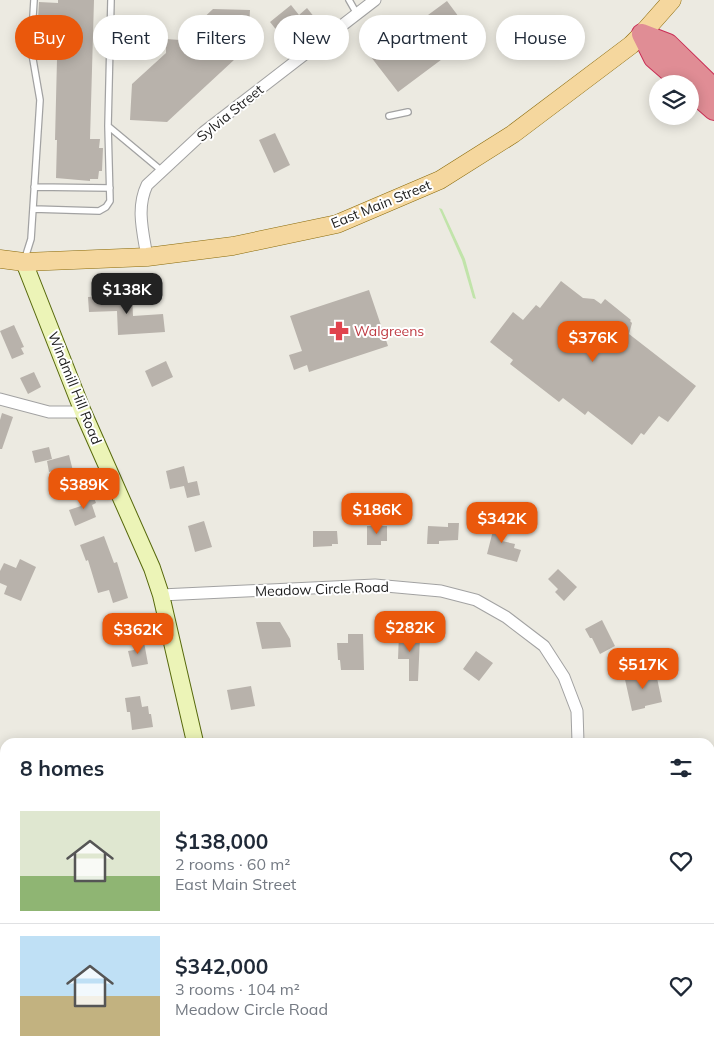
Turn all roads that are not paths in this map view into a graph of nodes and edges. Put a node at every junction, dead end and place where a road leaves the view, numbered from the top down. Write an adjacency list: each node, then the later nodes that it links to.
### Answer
1 (34, 0): 16 (lane)
2 (111, 0): 14 (lane)
3 (349, 0): 6 (lane)
4 (375, 0): 6 (street, Sylvia Street)
5 (672, 0): 7 (main road, East Main Street)
6 (357, 14): 15 (street, Sylvia Street)
7 (642, 34): 8 (highway); 9 (highway); 19 (main road, East Main Street)
8 (674, 75)
9 (714, 89)
10 (699, 97): 11 (highway)
11 (714, 110)
12 (408, 112): 13 (lane)
13 (390, 116)
14 (108, 126): 15 (lane); 17 (lane)
15 (162, 171): 19 (street, Sylvia Street)
16 (34, 187): 17 (lane); 18 (lane)
17 (110, 188): 18 (lane)
18 (32, 209): 21 (lane)
19 (147, 256): 21 (main road, East Main Street)
20 (0, 259): 21 (main road, East Main Street)
21 (24, 262): 23 (street, Windmill Hill Road)
22 (0, 399): 23 (street)
23 (83, 412): 24 (street, Windmill Hill Road)
24 (160, 595): 25 (street, Windmill Hill Road); 26 (street, Meadow Circle Road)
25 (194, 738)
26 (578, 738)

